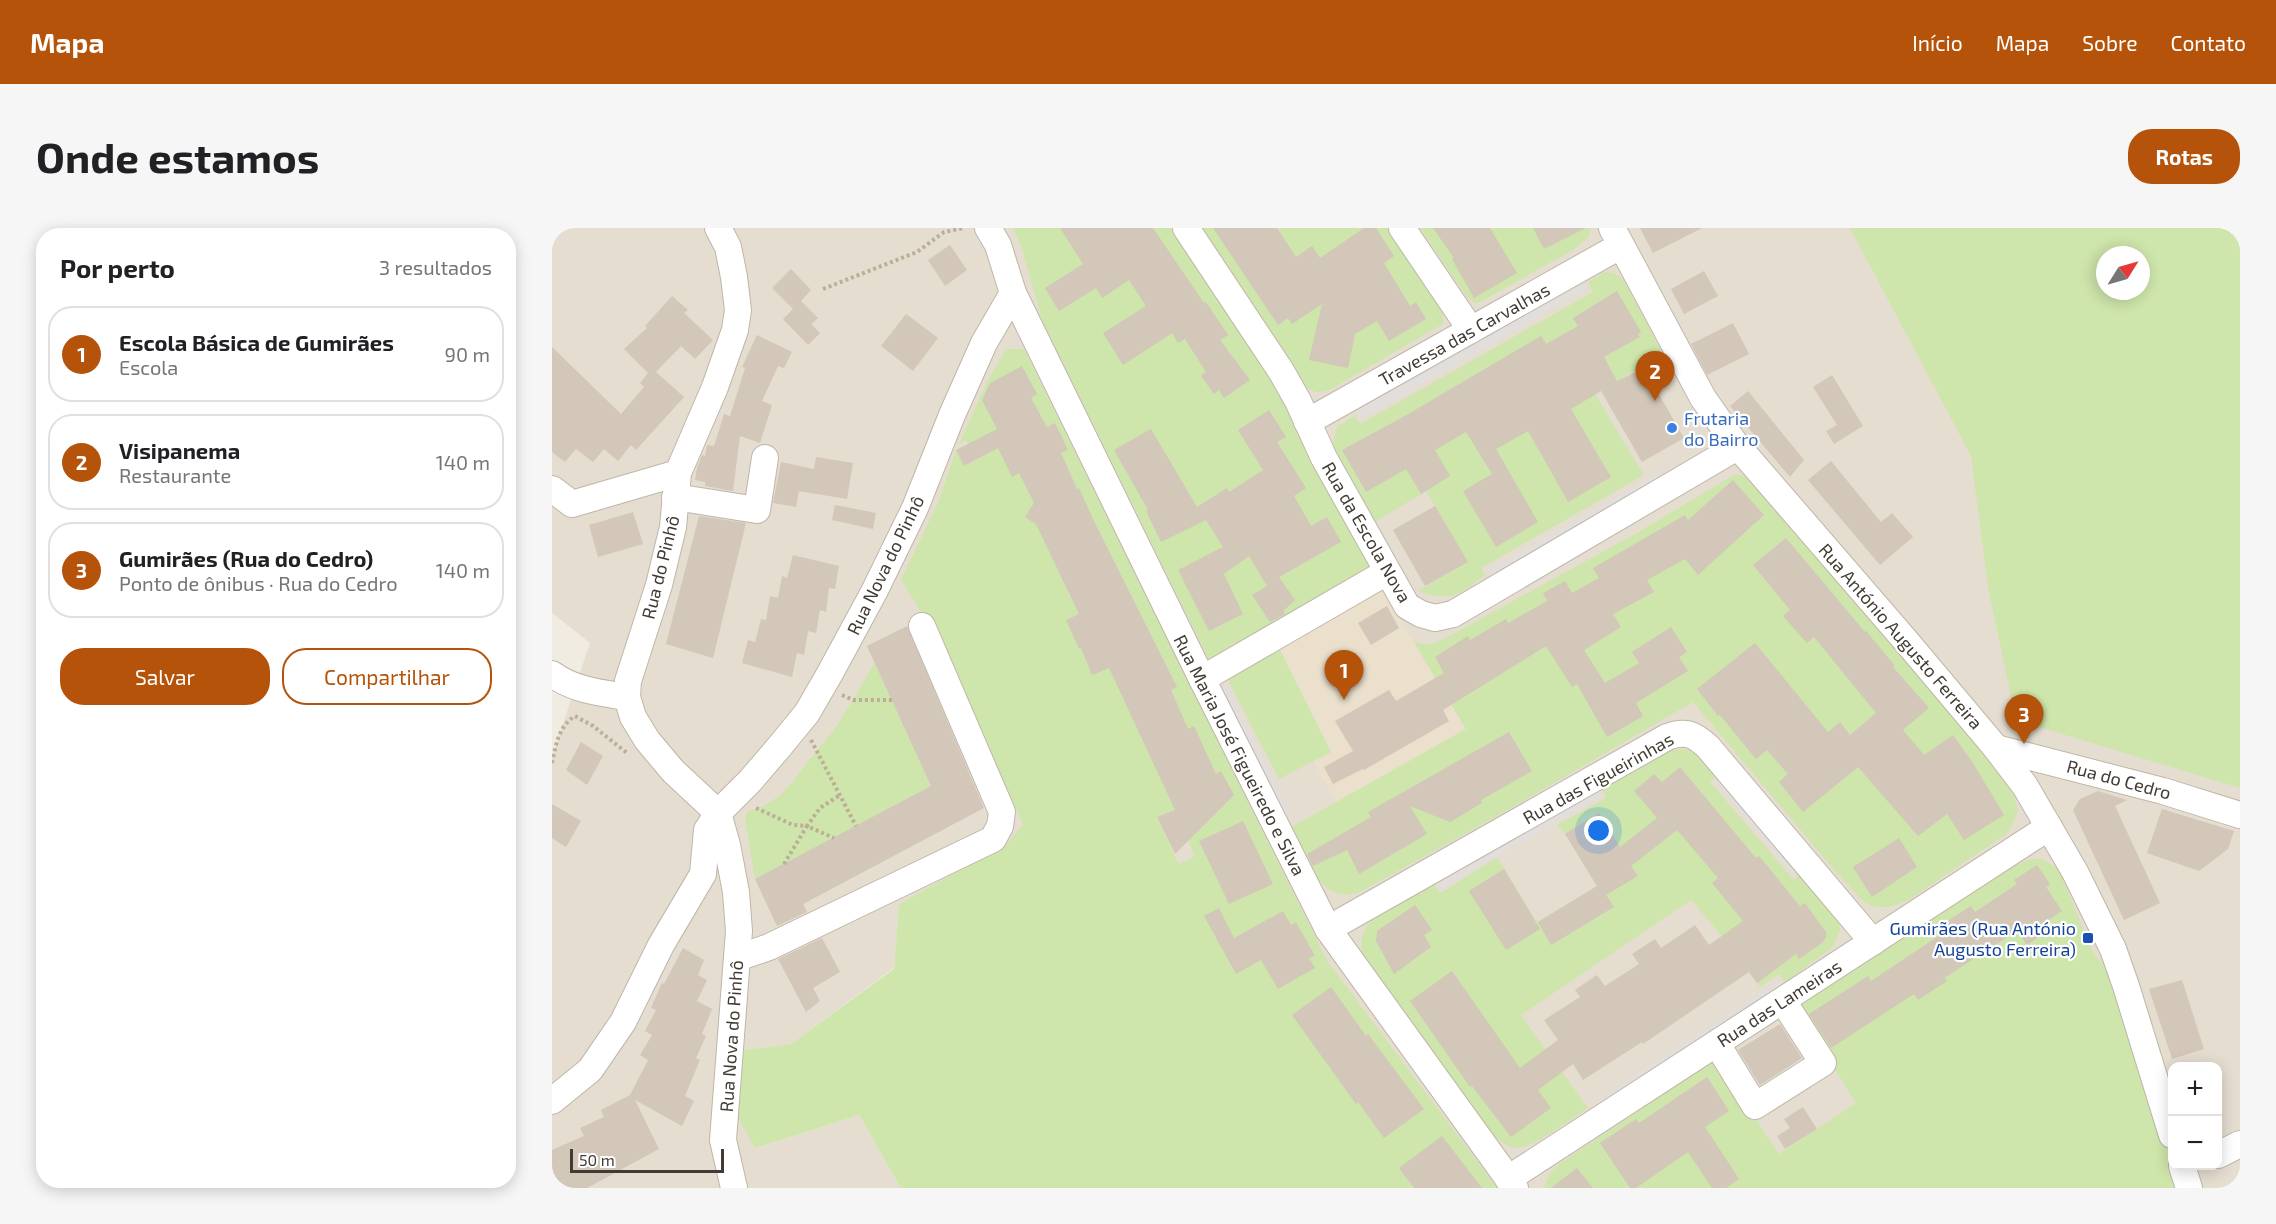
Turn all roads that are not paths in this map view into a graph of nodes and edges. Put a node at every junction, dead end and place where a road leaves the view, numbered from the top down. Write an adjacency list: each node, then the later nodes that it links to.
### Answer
1 (718, 228): 11 (street, Rua do Pinhô)
2 (988, 228): 6 (street, Rua Maria José Figueiredo e Silva)
3 (1186, 228): 8 (street, Rua da Escola Nova)
4 (1402, 228): 7 (street)
5 (1616, 237): 7 (street, Travessa das Carvalhas); 9 (street, Rua António Augusto Ferreira)
6 (1013, 293): 16 (street, Rua Maria José Figueiredo e Silva); 19 (street, Rua Nova do Pinhô)
7 (1471, 330): 8 (street, Travessa das Carvalhas)
8 (1307, 422): 13 (street, Rua da Escola Nova)
9 (1737, 447): 13 (street, Rua da Escola Nova); 18 (street, Rua António Augusto Ferreira)
10 (765, 458): 11 (street)
11 (676, 485): 12 (street); 17 (street, Rua do Pinhô)
12 (552, 489)
13 (1387, 572): 16 (street)
14 (922, 626): 24 (street)
15 (552, 674): 17 (street)
16 (1202, 679): 22 (street, Rua Maria José Figueiredo e Silva)
17 (627, 697): 19 (street)
18 (1996, 748): 20 (street, Rua do Cedro); 21 (street, Rua António Augusto Ferreira)
19 (718, 813): 24 (street, Rua Nova do Pinhô); 27 (street, Rua Nova do Pinhô)
20 (2240, 815)
21 (2049, 827): 23 (street, Rua das Lameiras); 28 (street, Rua António Augusto Ferreira)
22 (1328, 929): 23 (street, Rua das Figueirinhas); 31 (street, Rua Maria José Figueiredo e Silva)
23 (1873, 942): 25 (street, Rua das Lameiras)
24 (737, 958): 32 (street, Rua Nova do Pinhô)
25 (1783, 1001): 26 (street, Rua das Lameiras); 26 (street)
26 (1717, 1044): 31 (street, Rua das Lameiras)
27 (552, 1101)
28 (2168, 1122)
29 (2240, 1144): 30 (street)
30 (2222, 1153)
31 (1512, 1184)
32 (734, 1188)

